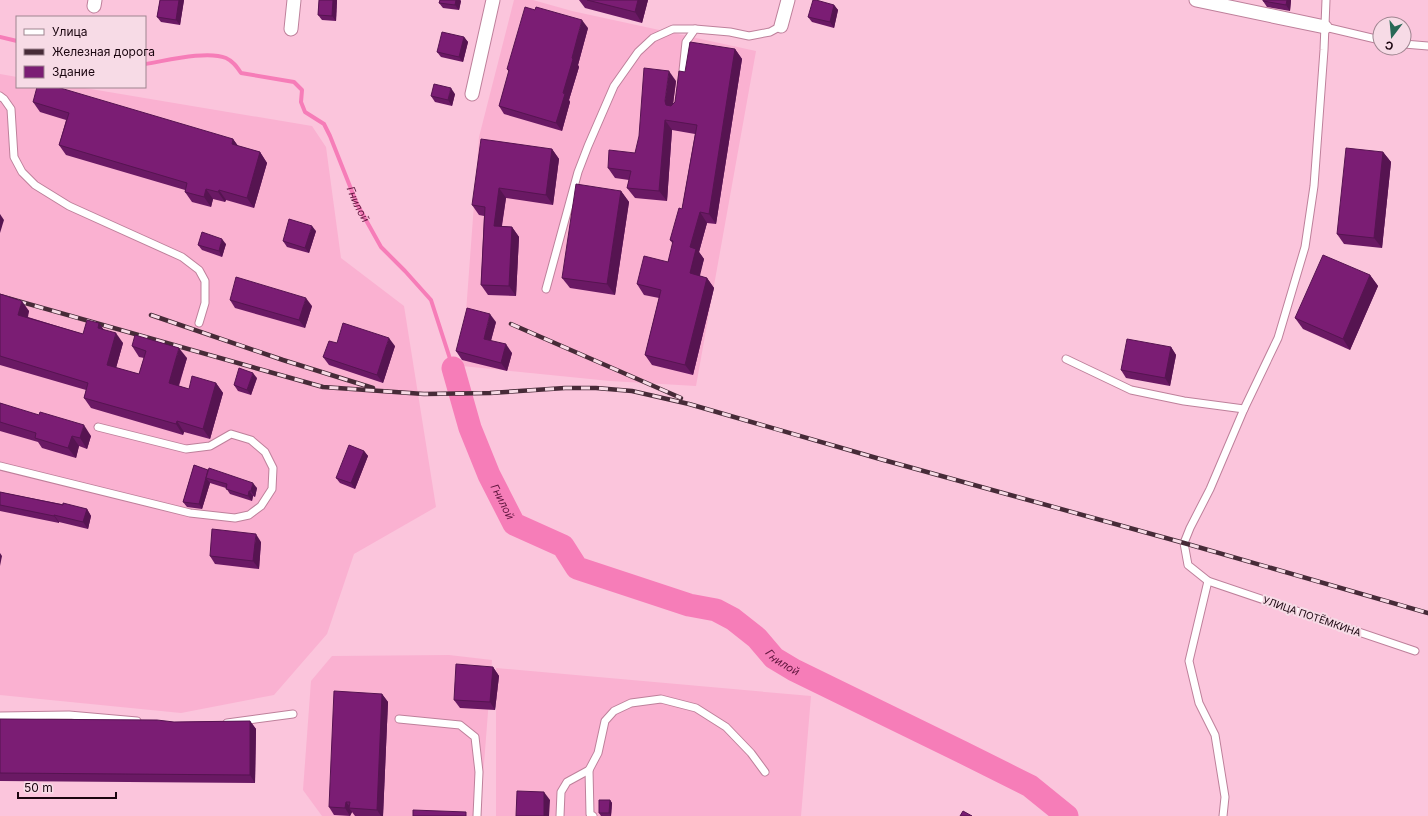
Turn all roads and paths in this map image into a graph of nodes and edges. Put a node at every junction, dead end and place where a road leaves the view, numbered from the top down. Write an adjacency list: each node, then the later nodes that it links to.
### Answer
1 (294, 0): 8 (street)
2 (493, 0): 14 (street)
3 (788, 0): 6 (street)
4 (1196, 0): 7 (street)
5 (1326, 0): 7 (lane, УЛИЦА ПОТЁМКИНА)
6 (781, 26): 9 (lane)
7 (1324, 27): 10 (lane); 19 (lane, УЛИЦА ПОТЁМКИНА)
8 (291, 29)
9 (695, 29): 13 (lane); 16 (lane)
10 (1372, 38)
11 (1412, 45): 12 (lane)
12 (1428, 46)
13 (680, 89)
14 (472, 94)
15 (0, 96): 17 (lane)
16 (546, 289)
17 (199, 323)
18 (1066, 359): 19 (lane)
19 (1244, 409): 22 (lane, УЛИЦА ПОТЁМКИНА)
20 (98, 427): 21 (lane)
21 (0, 466)
22 (1208, 581): 23 (lane, УЛИЦА ПОТЁМКИНА); 34 (lane)
23 (1415, 652)
24 (292, 714): 28 (lane)
25 (0, 716): 27 (lane)
26 (399, 719): 31 (lane)
27 (148, 722)
28 (221, 723)
29 (589, 770): 30 (lane); 32 (lane); 33 (lane)
30 (765, 772)
31 (477, 816)
32 (560, 816)
33 (593, 816)
34 (1223, 816)

